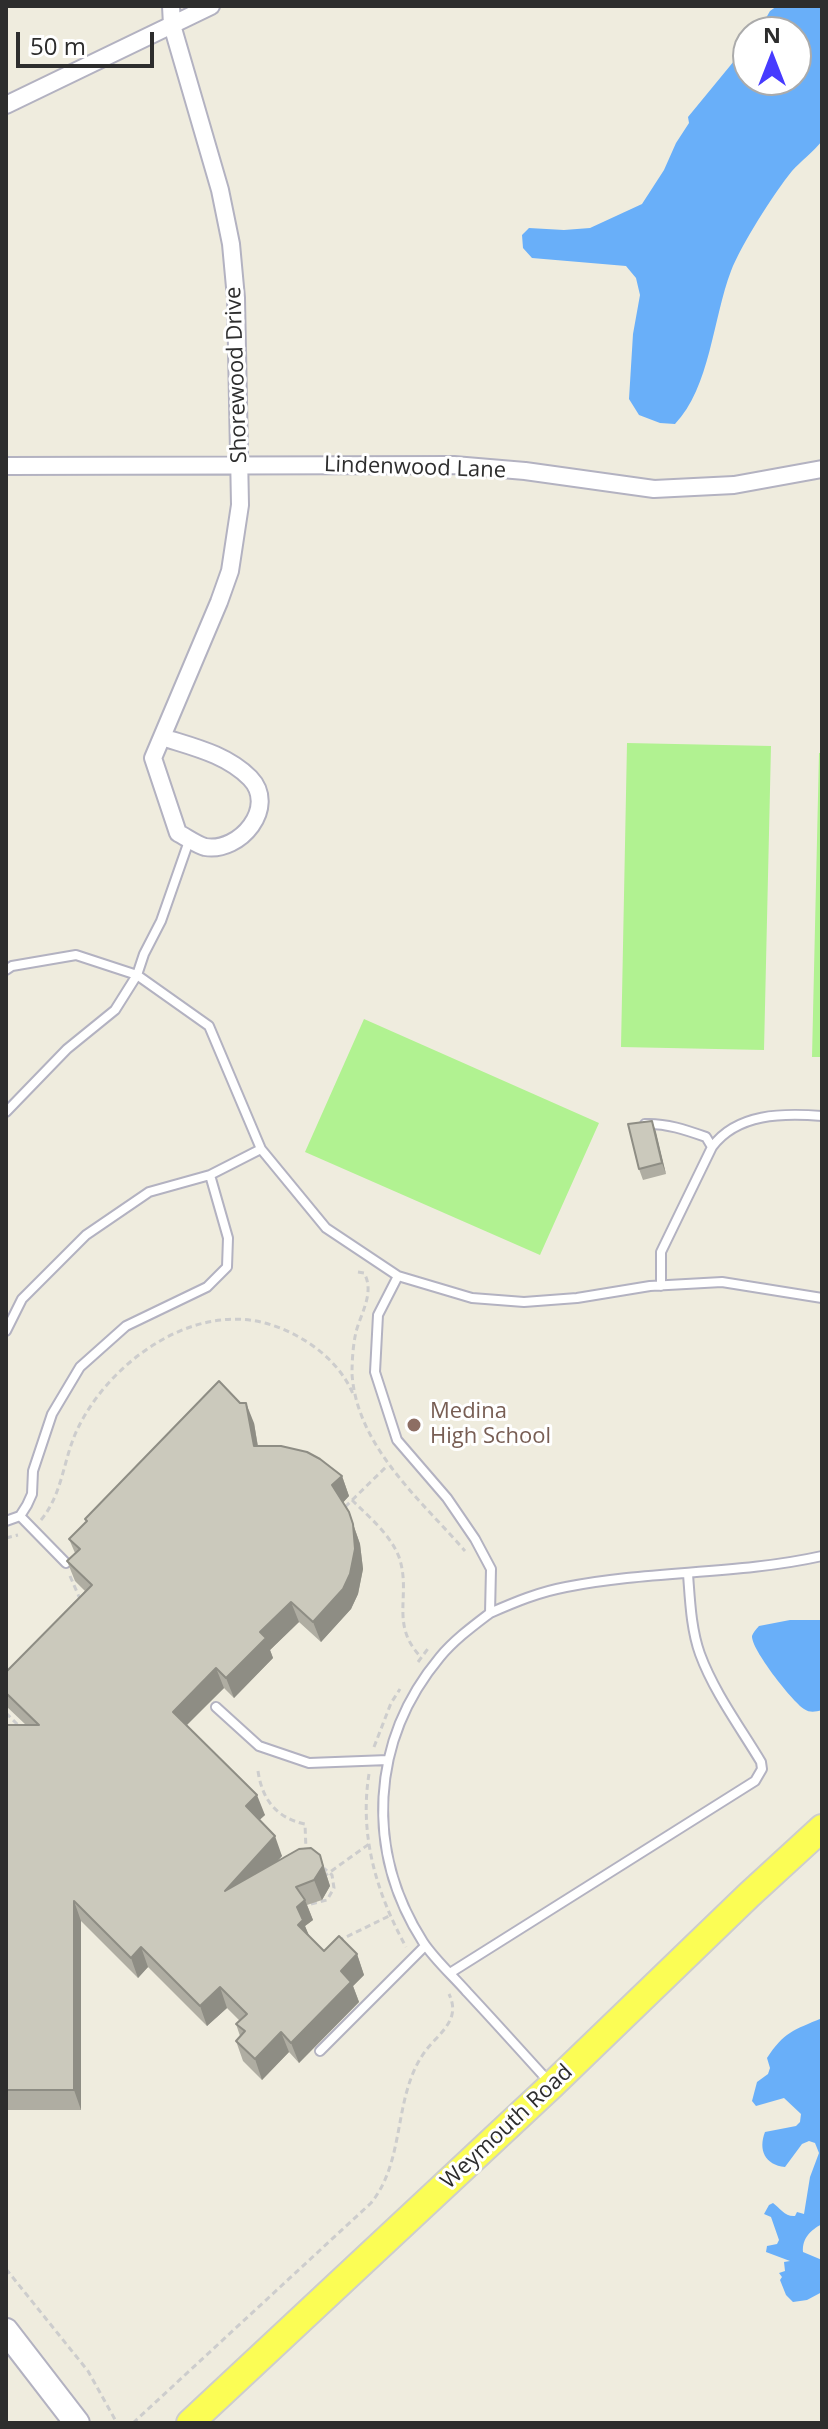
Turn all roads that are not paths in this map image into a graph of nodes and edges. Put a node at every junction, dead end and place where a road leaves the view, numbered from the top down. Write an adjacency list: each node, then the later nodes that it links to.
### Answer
1 (171, 6): 3 (street, Shorewood Drive)
2 (211, 6): 3 (street)
3 (172, 25): 4 (street); 6 (street, Shorewood Drive)
4 (6, 105)
5 (6, 466): 6 (street, Lindenwood Lane)
6 (240, 466): 7 (street, Lindenwood Lane); 8 (street, Shorewood Drive)
7 (822, 469)
8 (162, 737): 9 (street, Shorewood Drive); 9 (street)
9 (190, 838): 11 (lane)
10 (6, 970): 11 (lane)
11 (137, 975): 12 (lane); 16 (lane)
12 (6, 1112)
13 (822, 1116): 15 (lane)
14 (637, 1125): 15 (lane)
15 (712, 1147): 19 (lane)
16 (261, 1149): 17 (lane); 18 (lane)
17 (210, 1175): 21 (lane); 22 (lane)
18 (398, 1276): 19 (lane); 27 (lane)
19 (661, 1286): 20 (lane)
20 (822, 1298)
21 (6, 1331)
22 (20, 1516): 23 (lane); 25 (lane)
23 (6, 1521)
24 (822, 1556): 26 (lane)
25 (66, 1563)
26 (688, 1574): 27 (lane); 32 (lane)
27 (490, 1613): 29 (lane)
28 (216, 1707): 29 (lane)
29 (388, 1760): 31 (lane)
30 (822, 1828): 34 (main road, Weymouth Road)
31 (425, 1946): 32 (lane); 33 (lane)
32 (450, 1973): 34 (lane)
33 (320, 2051)
34 (552, 2085): 37 (main road, Weymouth Road)
35 (6, 2331): 36 (street)
36 (77, 2423)
37 (190, 2423)

